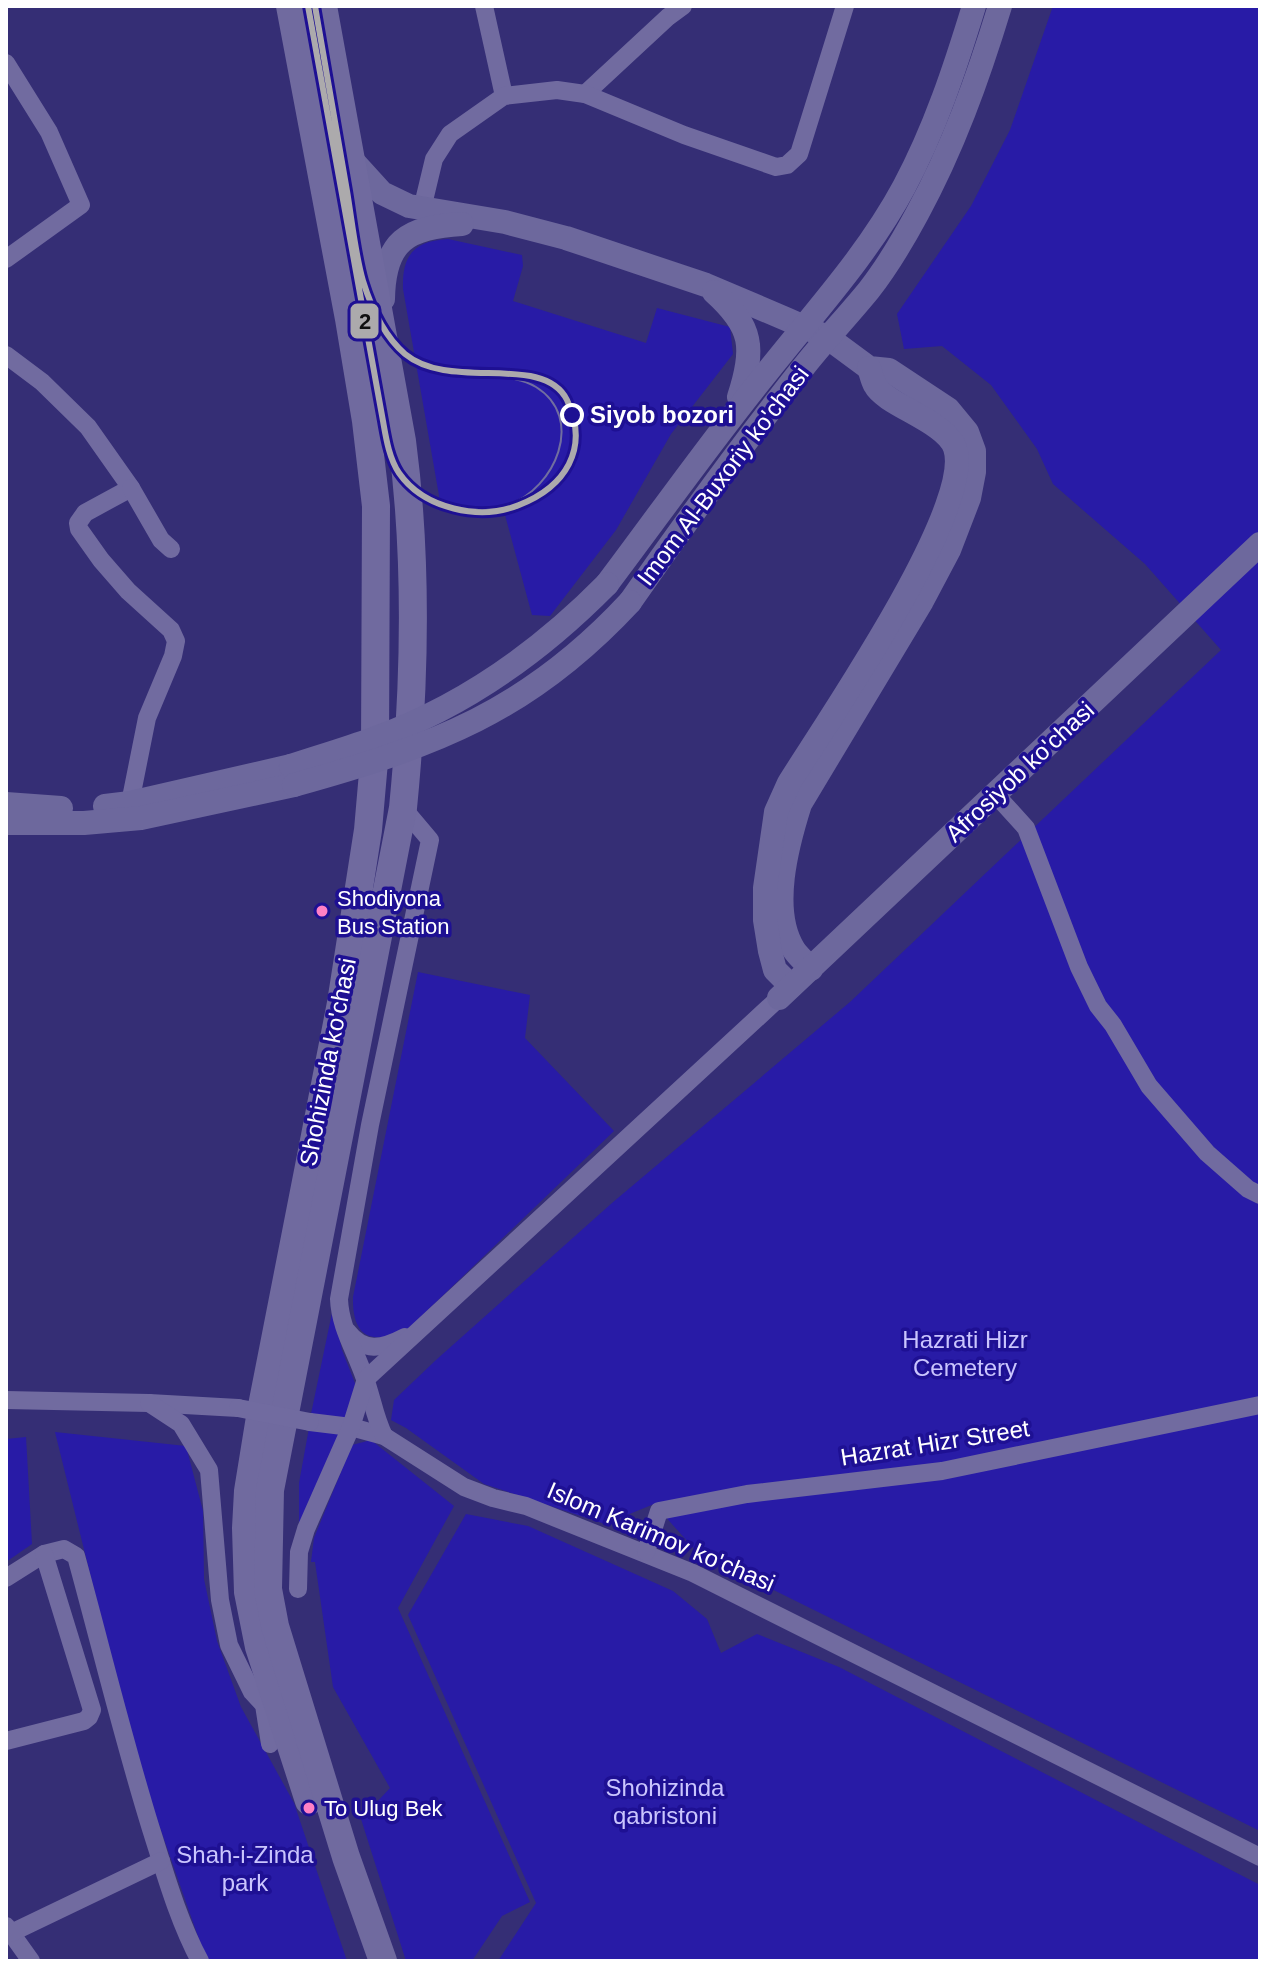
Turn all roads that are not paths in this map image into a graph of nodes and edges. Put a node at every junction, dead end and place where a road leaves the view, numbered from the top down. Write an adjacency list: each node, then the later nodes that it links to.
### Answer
1 (290, 6): 24 (main road, Shohizinda ko'chasi)
2 (323, 6): 11 (main road, Shohizinda ko'chasi)
3 (484, 6): 10 (street)
4 (845, 6): 9 (street)
5 (974, 6): 17 (street, Imom Al-Buxoriy ko'chasi)
6 (1000, 6): 18 (street, Imom Al-Buxoriy ko'chasi)
7 (671, 10): 9 (street)
8 (6, 63): 14 (street)
9 (585, 94): 10 (street)
10 (504, 96): 12 (street)
11 (352, 160): 12 (street); 16 (main road, Shohizinda ko'chasi)
12 (422, 209): 13 (street)
13 (505, 222): 15 (street); 16 (street)
14 (6, 259)
15 (706, 285): 17 (street); 21 (street)
16 (383, 327): 23 (main road, Shohizinda ko'chasi)
17 (802, 327): 18 (street); 21 (street, Imom Al-Buxoriy ko'chasi)
18 (827, 337): 20 (street); 27 (street, Imom Al-Buxoriy ko'chasi, bridge)
19 (6, 355): 22 (street)
20 (869, 368): 34 (street); 35 (street)
21 (735, 412): 27 (street, Imom Al-Buxoriy ko'chasi, bridge)
22 (131, 488): 26 (street); 30 (street)
23 (410, 505): 24 (main road); 32 (main road, Shohizinda ko'chasi)
24 (376, 506): 56 (main road, Shohizinda ko'chasi)
25 (1260, 544): 28 (street, Afrosiyob ko'chasi)
26 (171, 549)
27 (292, 775): 29 (street, Imom Al-Buxoriy ko'chasi)
28 (996, 795): 34 (street, Afrosiyob ko'chasi); 36 (street)
29 (189, 799): 30 (street, Imom Al-Buxoriy ko'chasi); 33 (street, Imom Al-Buxoriy ko'chasi)
30 (130, 803): 31 (street, Imom Al-Buxoriy ko'chasi)
31 (6, 804)
32 (403, 808): 37 (street); 57 (main road, Shohizinda ko'chasi)
33 (6, 823)
34 (811, 969): 35 (street, Afrosiyob ko'chasi)
35 (785, 992): 38 (street)
36 (1260, 1195)
37 (342, 1324): 38 (street); 39 (street)
38 (421, 1328): 39 (street)
39 (366, 1379): 43 (street); 44 (street)
40 (6, 1400): 41 (street, Islom Karimov ko'chasi)
41 (149, 1403): 43 (street, Islom Karimov ko'chasi, bridge); 50 (street)
42 (1260, 1405): 45 (street, Hazrat Hizr Street)
43 (351, 1427): 44 (street, Islom Karimov ko'chasi); 48 (street)
44 (384, 1436): 45 (street, Islom Karimov ko'chasi)
45 (646, 1552): 51 (street, Islom Karimov ko'chasi)
46 (44, 1554): 47 (street); 49 (street); 52 (street)
47 (6, 1578)
48 (298, 1589)
49 (6, 1741)
50 (270, 1744)
51 (1260, 1857)
52 (161, 1861): 53 (street); 55 (street)
53 (9, 1930): 54 (street)
54 (31, 1961)
55 (200, 1961)
56 (362, 1961)
57 (383, 1961)

